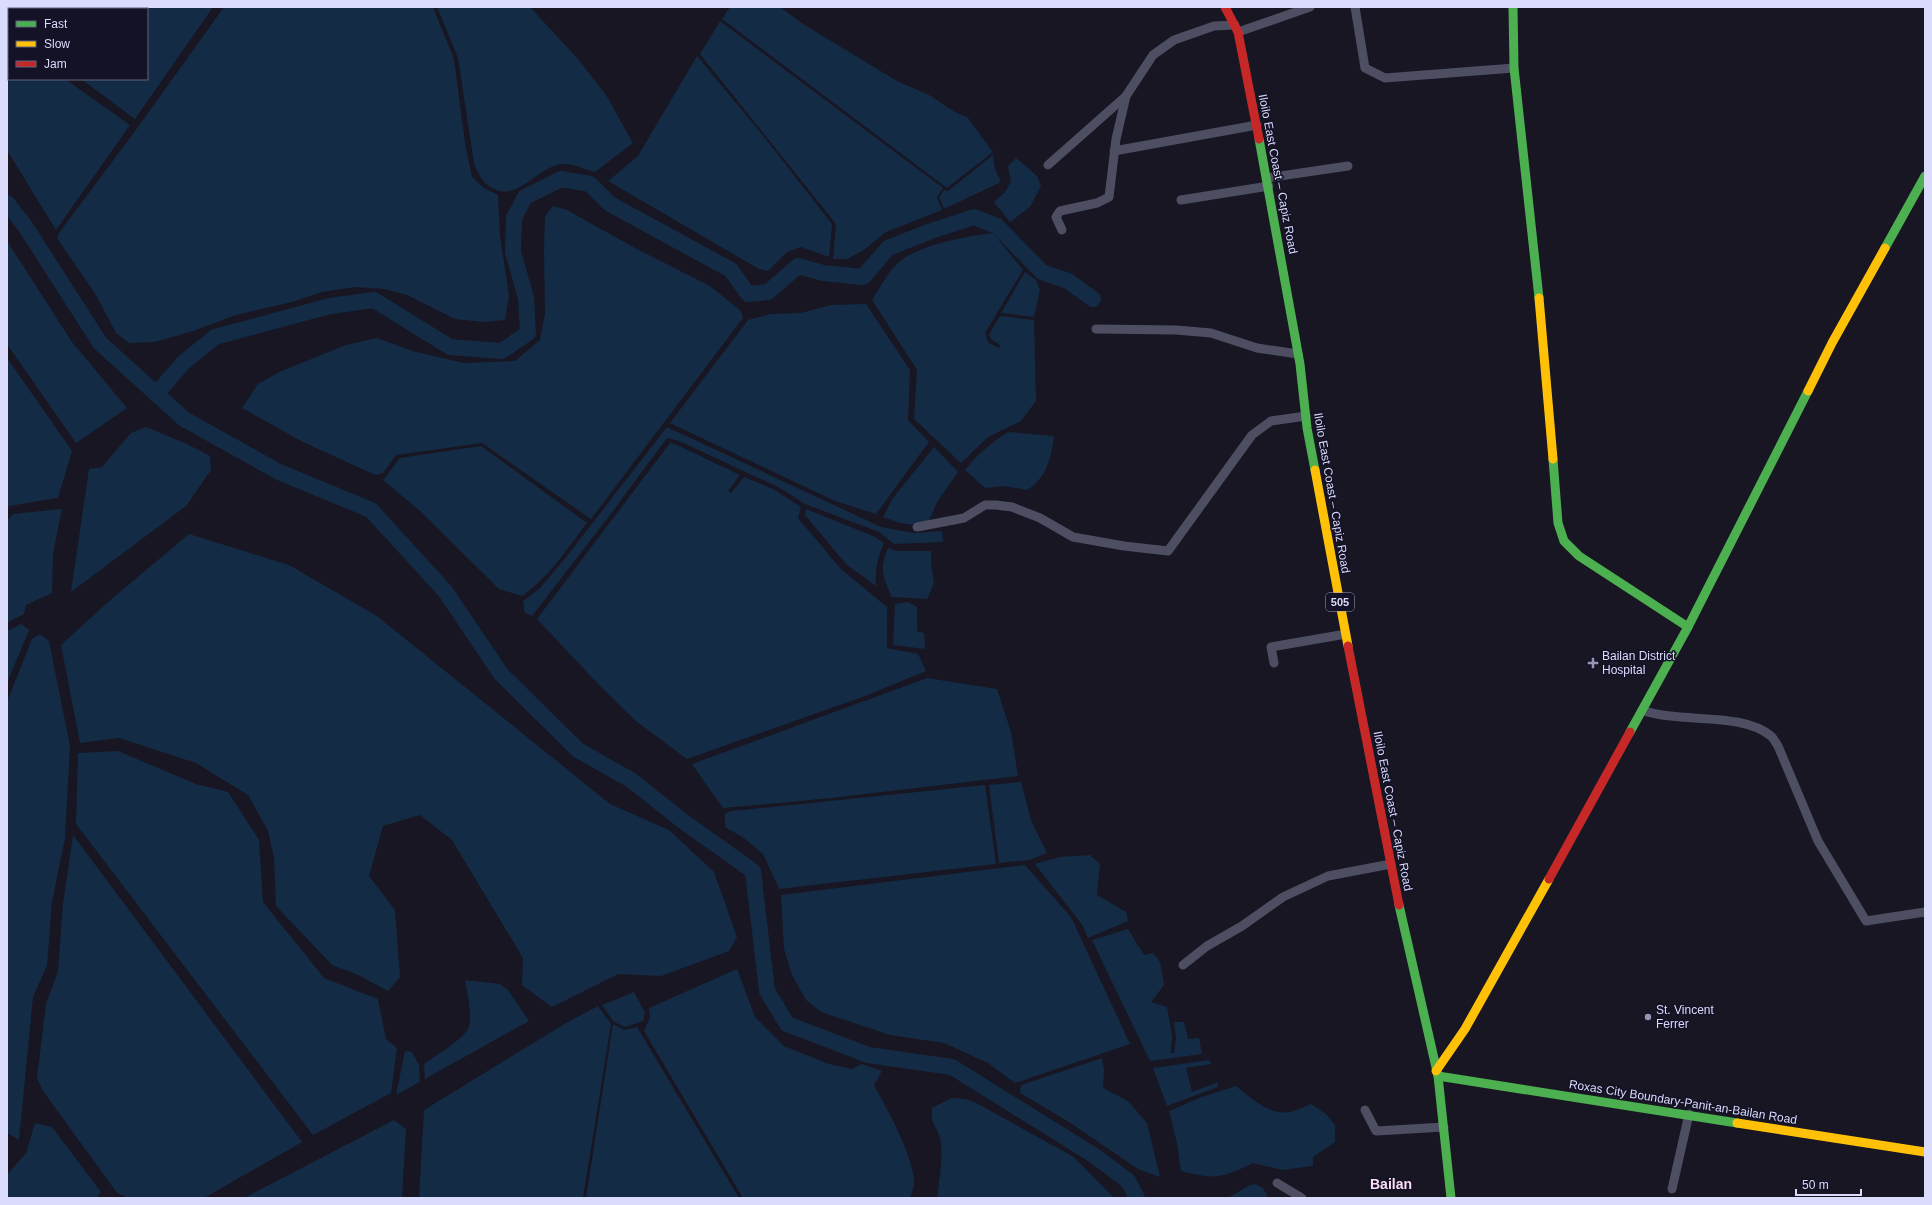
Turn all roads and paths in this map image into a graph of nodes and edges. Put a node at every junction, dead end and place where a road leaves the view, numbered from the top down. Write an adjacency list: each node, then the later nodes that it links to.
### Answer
1 (1225, 7): 5 (main road, Iloilo East Coast – Capiz Road / 505)
2 (1310, 7): 5 (street)
3 (1355, 7): 6 (street)
4 (1513, 7): 6 (main road)
5 (1236, 28): 7 (street); 8 (main road, Iloilo East Coast – Capiz Road / 505)
6 (1514, 68): 20 (main road)
7 (1126, 96): 9 (street); 10 (street)
8 (1257, 125): 9 (street); 13 (main road, Iloilo East Coast – Capiz Road / 505)
9 (1114, 151): 15 (street)
10 (1048, 165)
11 (1348, 166): 13 (street)
12 (1925, 176): 20 (main road)
13 (1268, 182): 14 (street); 17 (main road, Iloilo East Coast – Capiz Road / 505)
14 (1180, 200)
15 (1062, 230)
16 (1096, 329): 17 (street)
17 (1298, 354): 18 (main road, Iloilo East Coast – Capiz Road / 505)
18 (1306, 416): 19 (street); 21 (main road, Iloilo East Coast – Capiz Road / 505)
19 (917, 527)
20 (1688, 627): 23 (main road)
21 (1346, 634): 22 (street); 24 (main road, Iloilo East Coast – Capiz Road / 505)
22 (1274, 663)
23 (1642, 710): 25 (street); 27 (main road)
24 (1391, 864): 26 (street); 27 (main road, Iloilo East Coast – Capiz Road / 505)
25 (1925, 912)
26 (1183, 965)
27 (1437, 1074): 29 (main road, Roxas City Boundary-Panit-an-Bailan Road); 30 (main road, Iloilo East Coast – Capiz Road / 505)
28 (1365, 1110): 30 (street)
29 (1689, 1114): 31 (main road, Roxas City Boundary-Panit-an-Bailan Road); 33 (street)
30 (1444, 1127): 35 (main road, Iloilo East Coast – Capiz Road / 505)
31 (1925, 1152)
32 (1277, 1183): 34 (street)
33 (1672, 1189)
34 (1302, 1198)
35 (1451, 1198)

